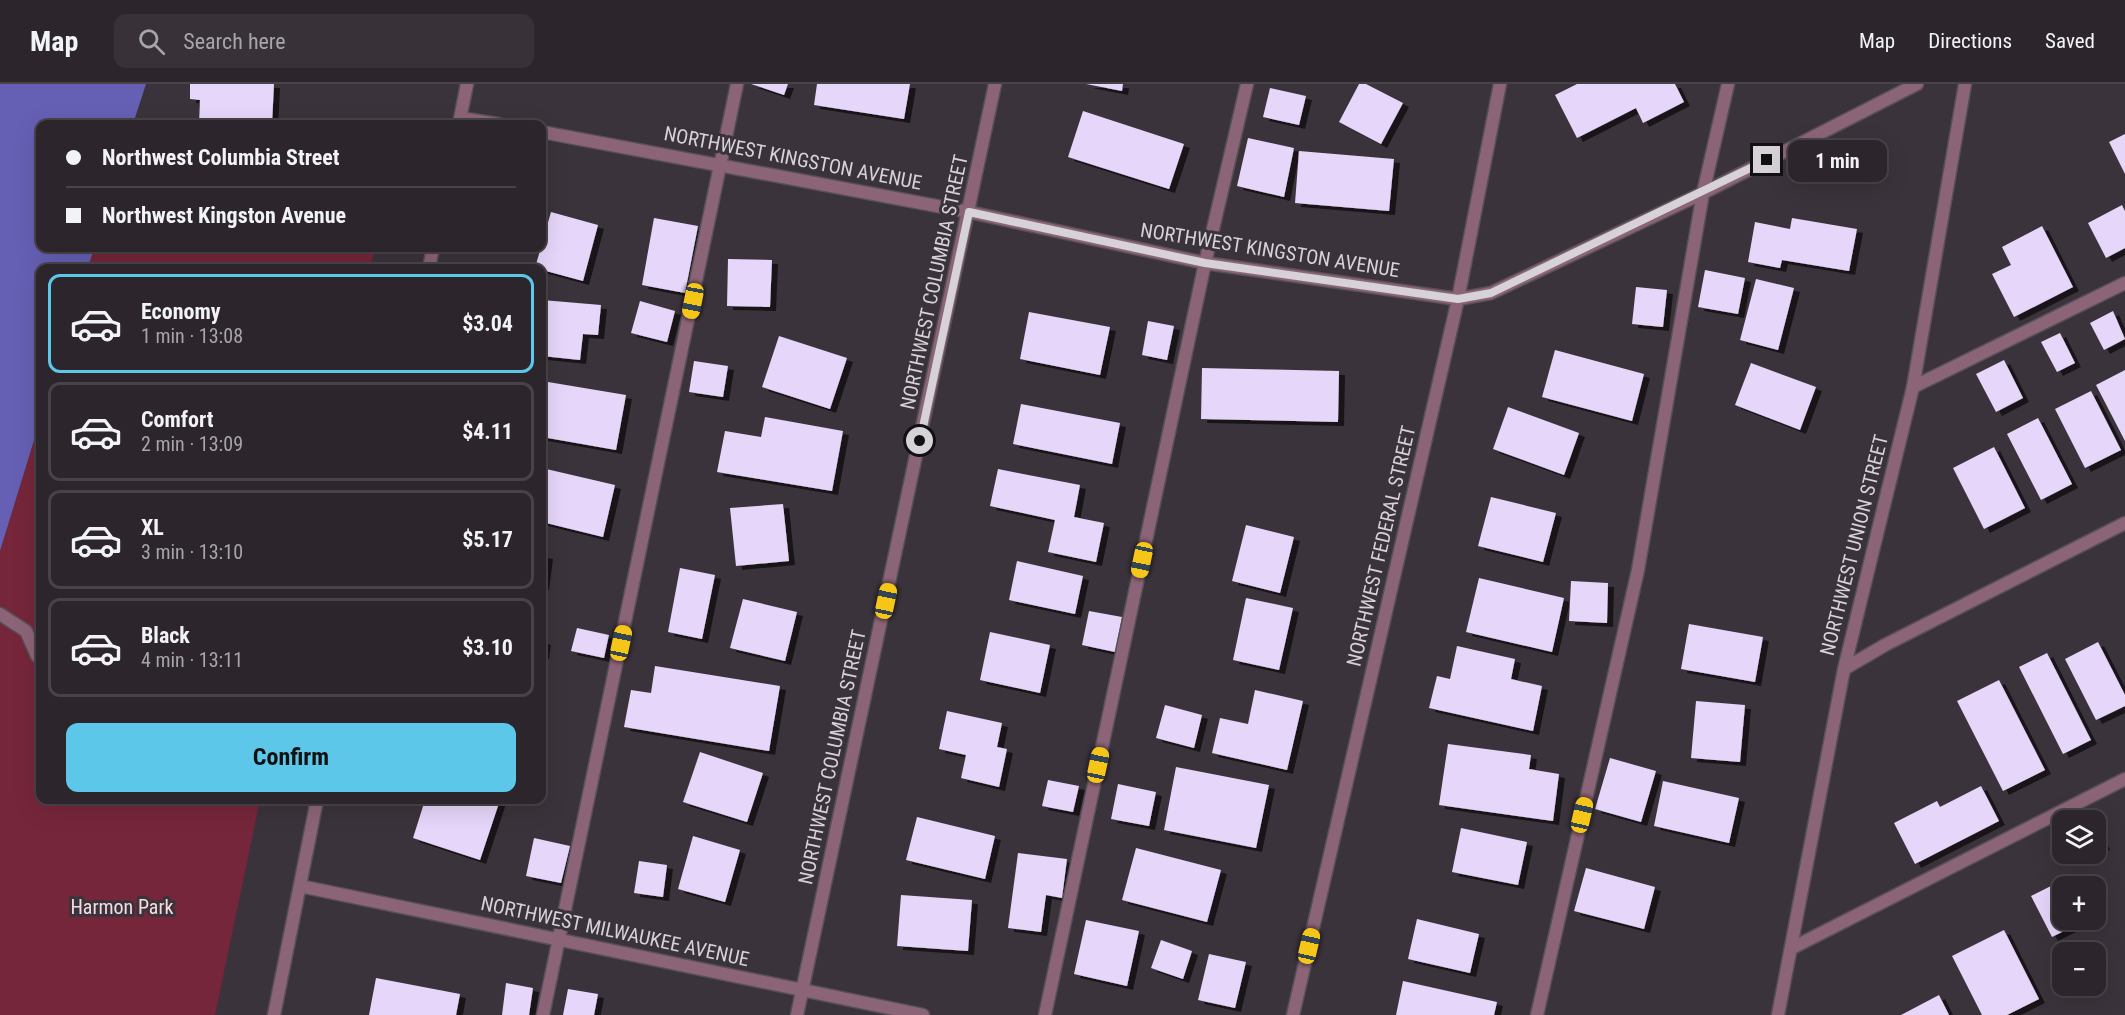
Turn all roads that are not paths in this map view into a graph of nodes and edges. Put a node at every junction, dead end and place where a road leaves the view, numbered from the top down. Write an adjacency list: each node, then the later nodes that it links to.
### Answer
1 (467, 84): 9 (street)
2 (736, 84): 11 (street)
3 (995, 84): 13 (street, NORTHWEST COLUMBIA STREET)
4 (1247, 84): 14 (street)
5 (1500, 84): 16 (street, NORTHWEST FEDERAL STREET)
6 (1728, 84): 12 (street)
7 (1917, 84): 12 (street, NORTHWEST KINGSTON AVENUE)
8 (1965, 84): 17 (street, NORTHWEST UNION STREET)
9 (460, 120)
10 (546, 133): 11 (street, NORTHWEST KINGSTON AVENUE)
11 (721, 164): 13 (street, NORTHWEST KINGSTON AVENUE); 25 (street)
12 (1704, 193): 16 (street, NORTHWEST KINGSTON AVENUE); 34 (street)
13 (969, 212): 14 (street, NORTHWEST KINGSTON AVENUE); 27 (street, NORTHWEST COLUMBIA STREET)
14 (1205, 263): 16 (street, NORTHWEST KINGSTON AVENUE); 32 (street)
15 (2125, 283): 17 (street)
16 (1458, 299): 33 (street, NORTHWEST FEDERAL STREET)
17 (1913, 387): 21 (street, NORTHWEST UNION STREET)
18 (2125, 523): 21 (street)
19 (0, 614): 20 (street)
20 (36, 654)
21 (1844, 669): 26 (street, NORTHWEST UNION STREET)
22 (2125, 779): 26 (street)
23 (315, 804): 24 (street)
24 (300, 886): 25 (street, NORTHWEST MILWAUKEE AVENUE); 28 (street)
25 (559, 939): 27 (street, NORTHWEST MILWAUKEE AVENUE); 29 (street)
26 (1792, 948): 35 (street, NORTHWEST UNION STREET)
27 (802, 990): 30 (street, NORTHWEST COLUMBIA STREET); 31 (street, NORTHWEST MILWAUKEE AVENUE)
28 (274, 1015)
29 (543, 1015)
30 (797, 1015)
31 (923, 1015)
32 (1045, 1015)
33 (1293, 1015)
34 (1538, 1015)
35 (1778, 1015)

